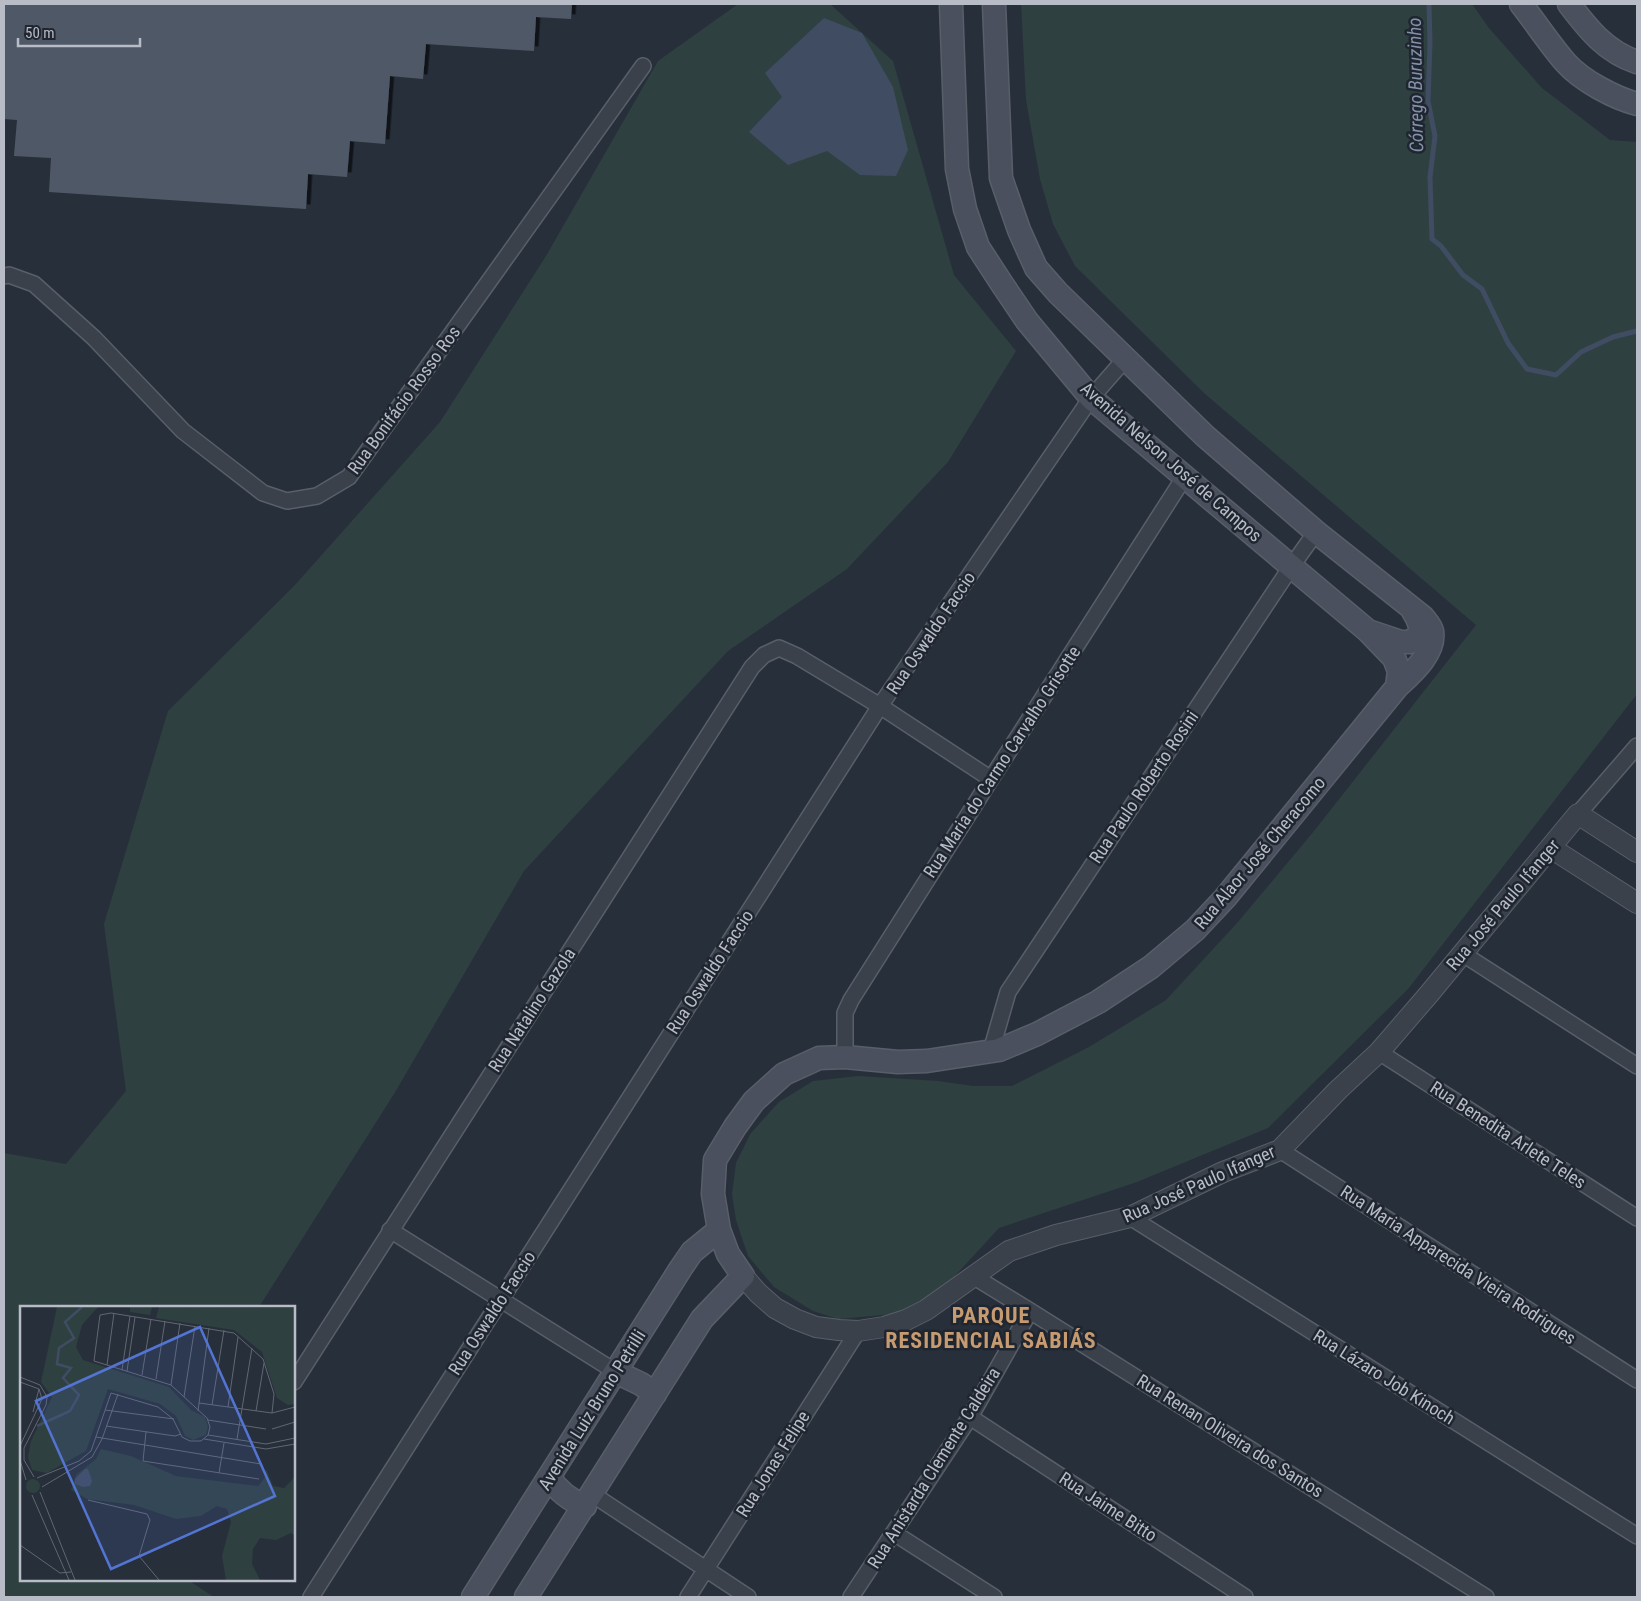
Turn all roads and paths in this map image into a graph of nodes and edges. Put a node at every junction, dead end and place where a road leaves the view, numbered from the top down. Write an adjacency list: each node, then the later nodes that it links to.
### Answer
1 (951, 4): 10 (main road, Avenida Nelson José de Campos)
2 (994, 4): 9 (main road)
3 (1521, 4): 7 (main road)
4 (1569, 4): 5 (main road)
5 (1637, 62)
6 (643, 66): 8 (street, Rua Bonifácio Rosso Ros)
7 (1637, 104)
8 (4, 276)
9 (1126, 358): 10 (street, Rua Oswaldo Faccio); 12 (main road)
10 (1091, 398): 11 (main road, Avenida Nelson José de Campos); 17 (street, Rua Oswaldo Faccio)
11 (1185, 476): 13 (main road, Avenida Nelson José de Campos); 19 (street, Rua Maria do Carmo Carvalho Grisotte)
12 (1316, 532): 13 (street, Rua Paulo Roberto Rosini); 14 (main road)
13 (1291, 567): 15 (main road, Avenida Nelson José de Campos); 25 (street, Rua Paulo Roberto Rosini)
14 (1410, 605): 15 (main road); 16 (main road, Rua Alaor José Cheracomo)
15 (1368, 631): 16 (main road, Avenida Nelson José de Campos)
16 (1397, 687): 25 (main road, Rua Alaor José Cheracomo)
17 (880, 706): 19 (street); 32 (street, Rua Natalino Gazola); 36 (street, Rua Oswaldo Faccio)
18 (1637, 746): 20 (street, Rua José Paulo Ifanger)
19 (990, 779): 27 (street, Rua Maria do Carmo Carvalho Grisotte)
20 (1578, 814): 21 (street, Rua José Paulo Ifanger); 22 (street)
21 (1551, 848): 23 (street); 24 (street, Rua José Paulo Ifanger)
22 (1637, 852)
23 (1637, 903)
24 (1463, 954): 26 (street, Rua José Paulo Ifanger); 28 (street)
25 (991, 1051): 27 (main road, Rua Alaor José Cheracomo)
26 (1379, 1052): 29 (street, Rua José Paulo Ifanger); 31 (street, Rua Benedita Arlete Teles)
27 (845, 1057): 33 (main road, Rua Alaor José Cheracomo)
28 (1637, 1066)
29 (1280, 1150): 30 (street, Rua José Paulo Ifanger); 41 (street, Rua Maria Apparecida Vieira Rodrigues)
30 (1130, 1217): 35 (street, Rua José Paulo Ifanger); 47 (street, Rua Lázaro Job Kinoch)
31 (1637, 1218)
32 (390, 1230): 36 (street); 40 (street, Rua Natalino Gazola)
33 (719, 1230): 34 (main road, Rua Alaor José Cheracomo); 39 (main road, Avenida Luiz Bruno Petrilli)
34 (743, 1276): 38 (street, Rua José Paulo Ifanger); 42 (main road)
35 (972, 1276): 37 (street, Rua Renan Oliveira dos Santos); 38 (street, Rua José Paulo Ifanger)
36 (501, 1300): 39 (street); 49 (street, Rua Oswaldo Faccio)
37 (1030, 1311): 43 (street, Rua Anistarda Clemente Caldeira); 57 (street, Rua Renan Oliveira dos Santos)
38 (858, 1331): 48 (street, Rua Jonas Felipe)
39 (616, 1372): 42 (main road); 44 (main road, Avenida Luiz Bruno Petrilli)
40 (295, 1380)
41 (1637, 1380)
42 (655, 1394): 45 (main road)
43 (970, 1417): 46 (street, Rua Anistarda Clemente Caldeira); 56 (street, Rua Jaime Bitto)
44 (549, 1477): 45 (main road); 50 (main road, Avenida Luiz Bruno Petrilli)
45 (589, 1500): 48 (street); 51 (main road)
46 (894, 1533): 54 (street, Rua Anistarda Clemente Caldeira); 55 (street)
47 (1637, 1536)
48 (706, 1570): 52 (street, Rua Jonas Felipe); 53 (street)
49 (311, 1597)
50 (474, 1597)
51 (526, 1597)
52 (688, 1597)
53 (748, 1597)
54 (851, 1597)
55 (994, 1597)
56 (1245, 1597)
57 (1486, 1597)

